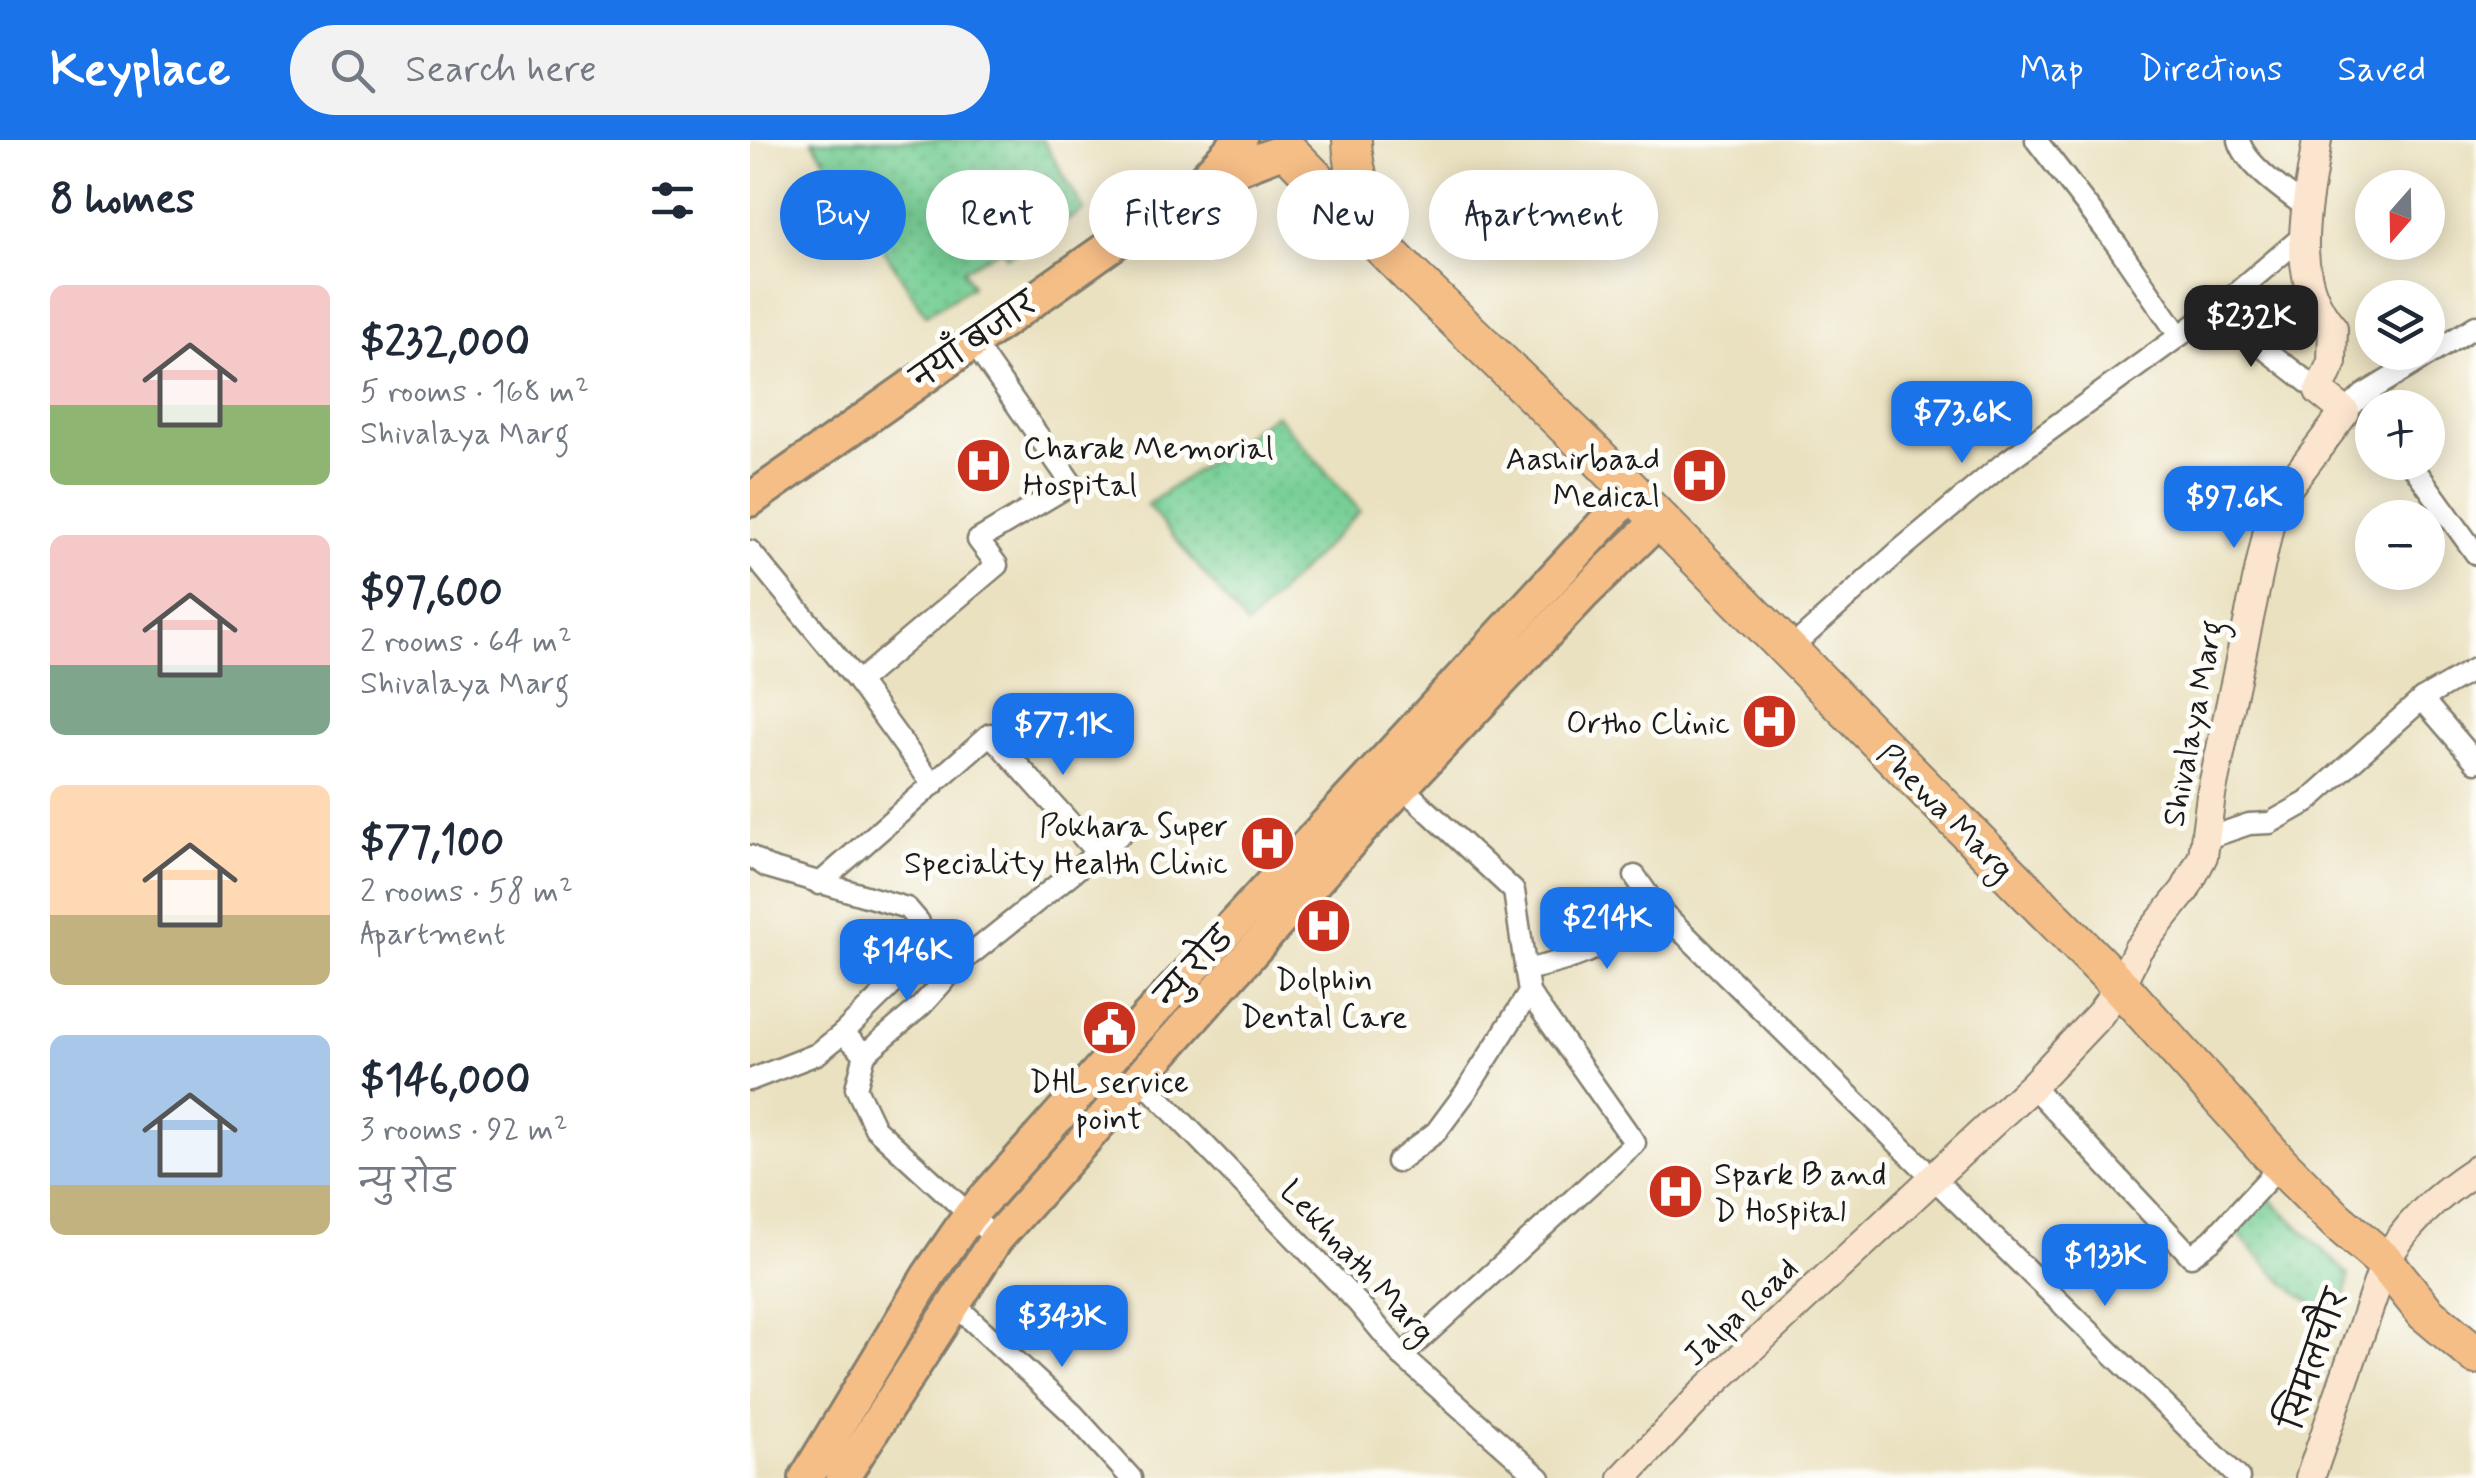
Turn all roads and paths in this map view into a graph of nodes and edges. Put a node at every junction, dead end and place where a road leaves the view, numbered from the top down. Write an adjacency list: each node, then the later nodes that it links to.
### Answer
1 (1240, 140): 7 (main road)
2 (1352, 140): 6 (highway); 11 (highway)
3 (2036, 140): 14 (street)
4 (2238, 140): 9 (street)
5 (2317, 140): 9 (main road)
6 (1284, 148): 8 (main road); 11 (highway)
7 (1212, 170)
8 (1230, 170)
9 (2306, 222): 12 (street); 17 (main road)
10 (1089, 260): 15 (main road, नयाँ बजार)
11 (1409, 274): 21 (highway, Phewa Marg)
12 (2222, 305): 14 (street); 17 (street)
13 (2476, 326): 16 (street)
14 (2178, 334): 26 (street)
15 (972, 341): 22 (main road, नयाँ बजार); 28 (street)
16 (2383, 390)
17 (2319, 391): 18 (main road)
18 (2355, 404)
19 (2355, 412): 34 (main road, Shivalaya Marg)
20 (2423, 480): 25 (street)
21 (1632, 492): 23 (highway, Phewa Marg); 54 (main road, न्यु रोड)
22 (750, 500)
23 (1658, 520): 26 (highway, Phewa Marg); 32 (main road, न्यु रोड)
24 (750, 551): 28 (street)
25 (2476, 554)
26 (1788, 651): 43 (highway, Phewa Marg)
27 (2476, 668): 29 (street)
28 (858, 682): 31 (street)
29 (2422, 699): 30 (street); 34 (street)
30 (2476, 762)
31 (933, 785): 35 (street); 38 (street)
32 (1402, 787): 42 (street); 47 (main road, न्यु रोड)
33 (1122, 833): 35 (street)
34 (2205, 839): 43 (main road, Shivalaya Marg)
35 (1098, 855): 41 (street)
36 (750, 856): 38 (street)
37 (1634, 876): 39 (street)
38 (819, 884): 40 (street)
39 (1655, 905): 42 (street); 53 (street)
40 (920, 936): 41 (street); 45 (street)
41 (960, 963): 46 (street)
42 (1525, 970): 44 (street)
43 (2120, 986): 49 (main road, Jalpa Road); 51 (highway, Phewa Marg)
44 (1529, 993): 50 (street); 59 (street)
45 (842, 1033): 46 (street); 48 (street)
46 (865, 1054): 54 (street)
47 (1139, 1077): 55 (main road, न्यु रोड); 59 (street, Lekhnath Marg)
48 (750, 1080)
49 (2032, 1086): 51 (street); 53 (main road, Jalpa Road)
50 (1398, 1162)
51 (2281, 1165): 56 (highway, Phewa Marg)
52 (2476, 1170): 56 (main road, सिमलचौर)
53 (1932, 1179): 64 (main road, Jalpa Road); 65 (street)
54 (970, 1215): 55 (street); 60 (main road, न्यु रोड)
55 (996, 1239): 57 (main road, न्यु रोड)
56 (2385, 1262): 58 (highway, Phewa Marg); 66 (main road, सिमलचौर)
57 (952, 1302): 61 (main road, न्यु रोड); 62 (street)
58 (2476, 1355)
59 (1402, 1356): 63 (street, Lekhnath Marg)
60 (806, 1478)
61 (842, 1478)
62 (1131, 1478)
63 (1540, 1478)
64 (1623, 1478)
65 (2239, 1478)
66 (2310, 1478)

